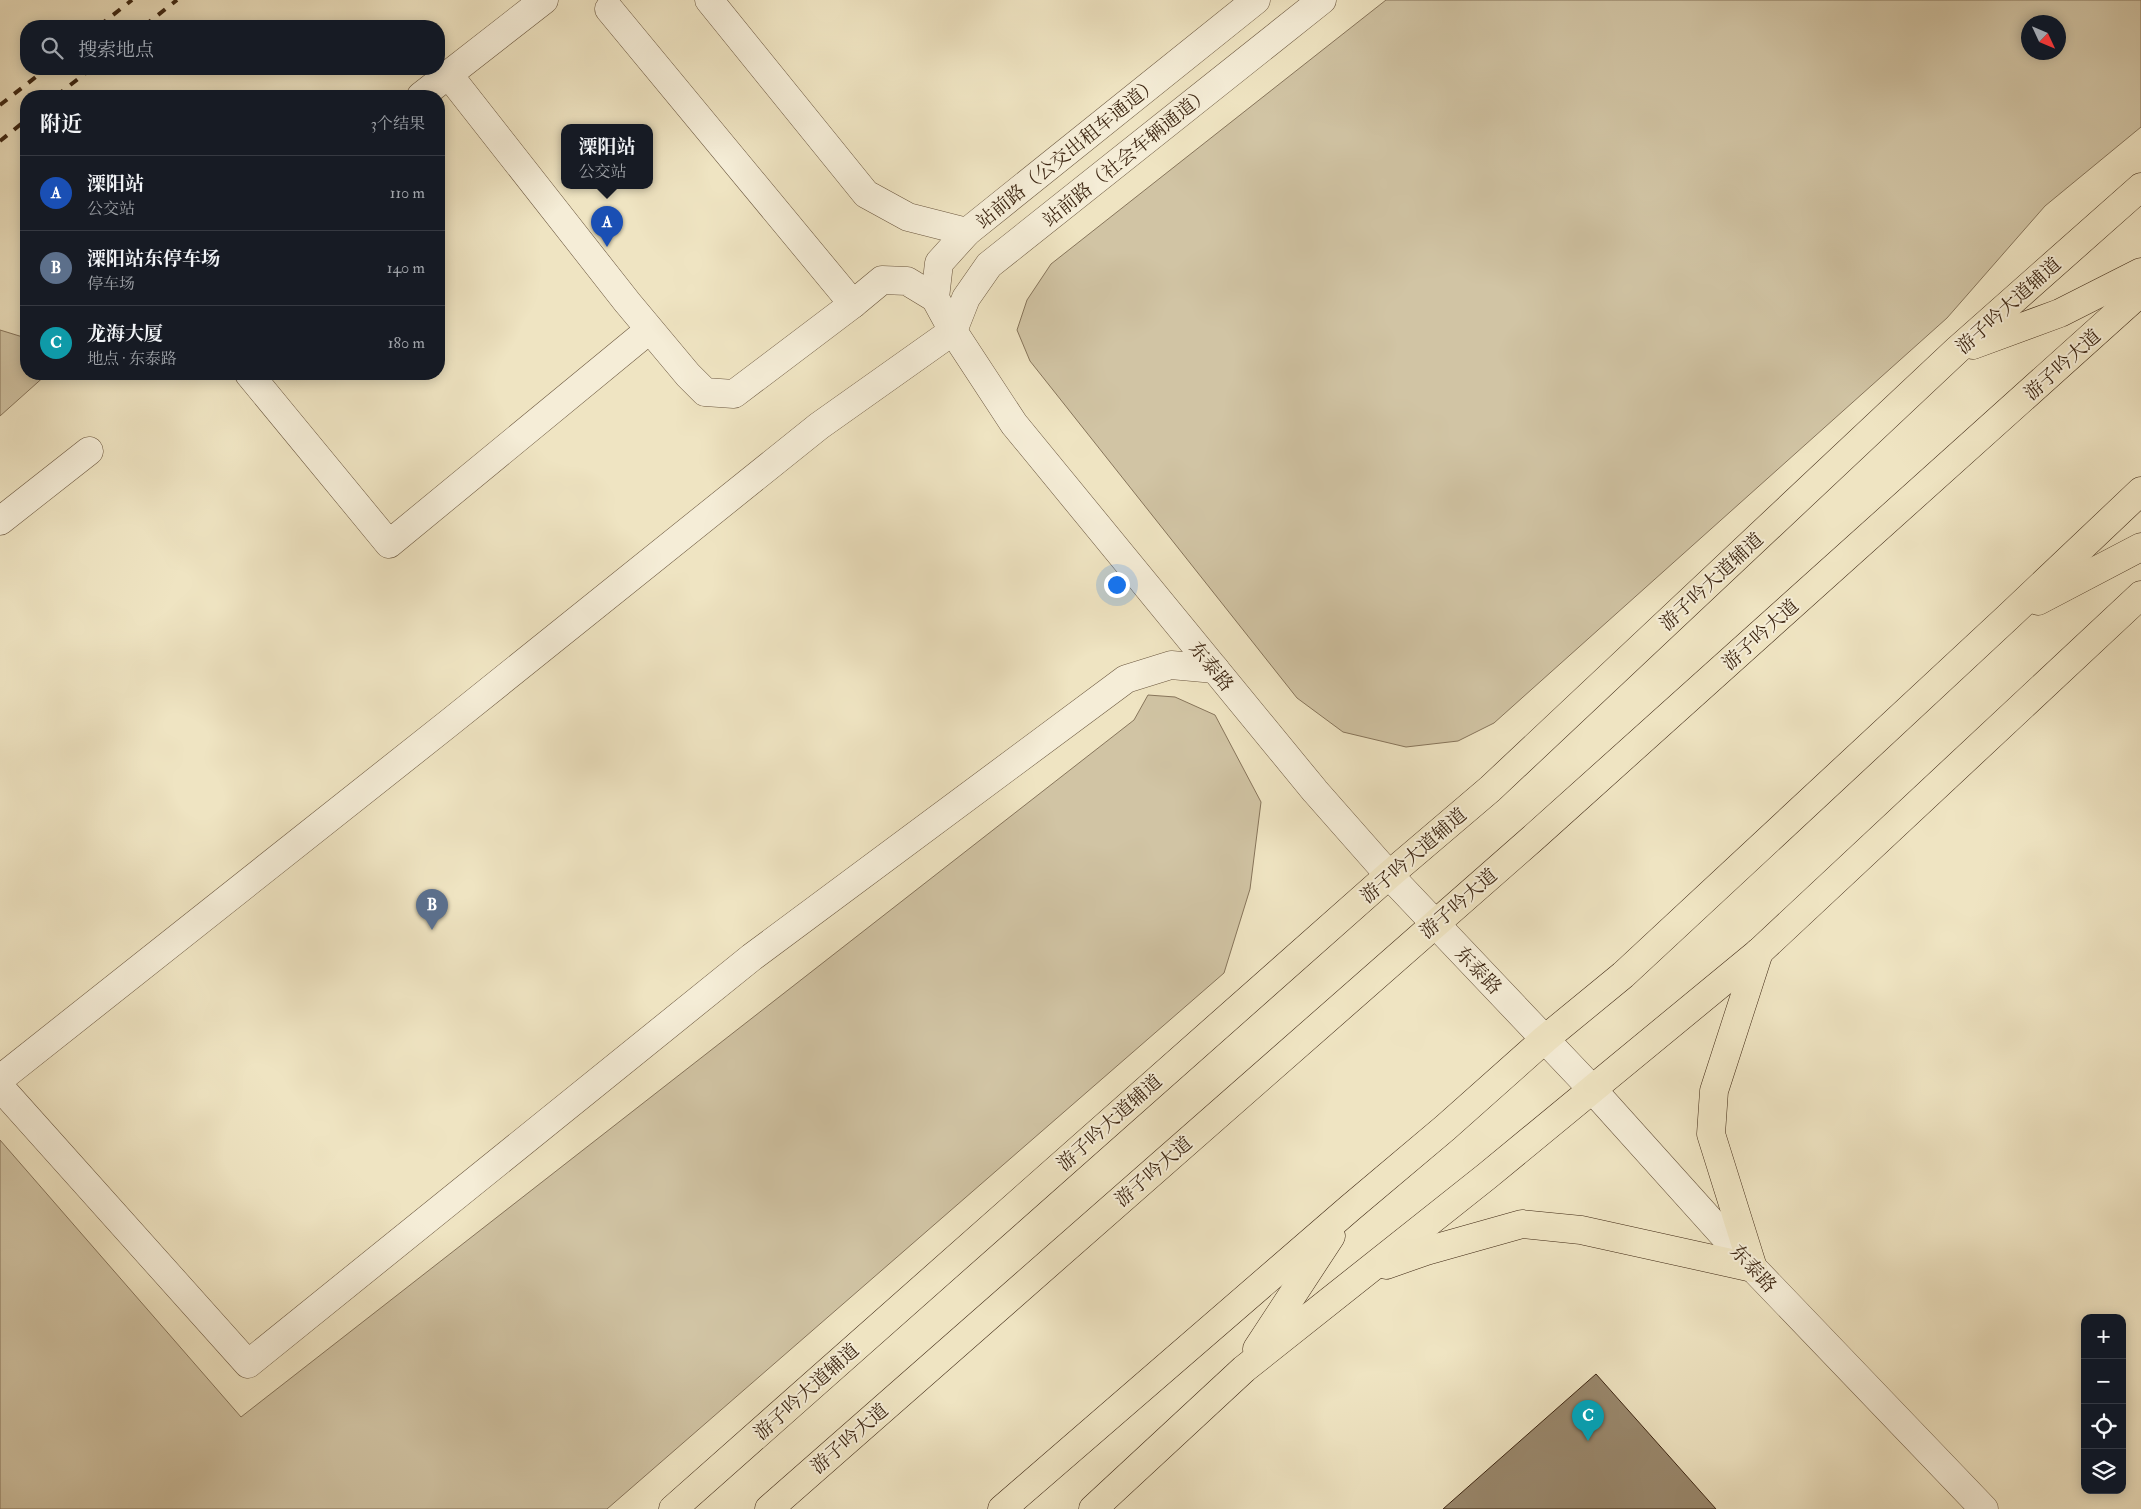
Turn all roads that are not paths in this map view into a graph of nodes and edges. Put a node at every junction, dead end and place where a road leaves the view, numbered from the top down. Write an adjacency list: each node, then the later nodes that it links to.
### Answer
1 (544, 0): 6 (street)
2 (709, 0): 9 (street)
3 (1256, 0): 9 (street, 站前路（公交出租车通道）)
4 (1322, 0): 15 (street, 站前路（社会车辆通道）)
5 (609, 9): 13 (street)
6 (448, 74): 7 (street); 14 (street)
7 (428, 90)
8 (2141, 187): 16 (main road, 游子吟大道辅道)
9 (967, 232): 12 (street, 站前路（公交出租车通道）)
10 (2141, 272): 16 (main road)
11 (2141, 292): 26 (main road, 游子吟大道)
12 (935, 298): 13 (street); 15 (street)
13 (853, 304): 14 (street)
14 (649, 330): 17 (street)
15 (953, 331): 24 (street, 东泰路); 29 (street)
16 (1957, 350): 25 (main road, 游子吟大道辅道)
17 (254, 380)
18 (88, 451): 20 (street)
19 (2141, 491): 23 (main road)
20 (0, 521)
21 (2141, 547): 23 (main road)
22 (2141, 596): 27 (main road)
23 (2008, 617): 28 (main road)
24 (1215, 669): 25 (street, 东泰路); 30 (street)
25 (1388, 875): 26 (street, 东泰路); 36 (main road, 游子吟大道辅道)
26 (1434, 923): 28 (street, 东泰路); 37 (main road, 游子吟大道)
27 (1759, 952): 31 (main road); 33 (main road)
28 (1545, 1039): 31 (street, 东泰路); 32 (main road)
29 (0, 1079)
30 (0, 1087)
31 (1592, 1089): 33 (street, 东泰路); 34 (main road)
32 (1350, 1208): 35 (main road); 38 (main road)
33 (1753, 1268): 34 (main road); 40 (street, 东泰路)
34 (1368, 1271): 35 (main road)
35 (1244, 1369): 39 (main road)
36 (673, 1509)
37 (769, 1509)
38 (1002, 1509)
39 (1093, 1509)
40 (1984, 1509)

